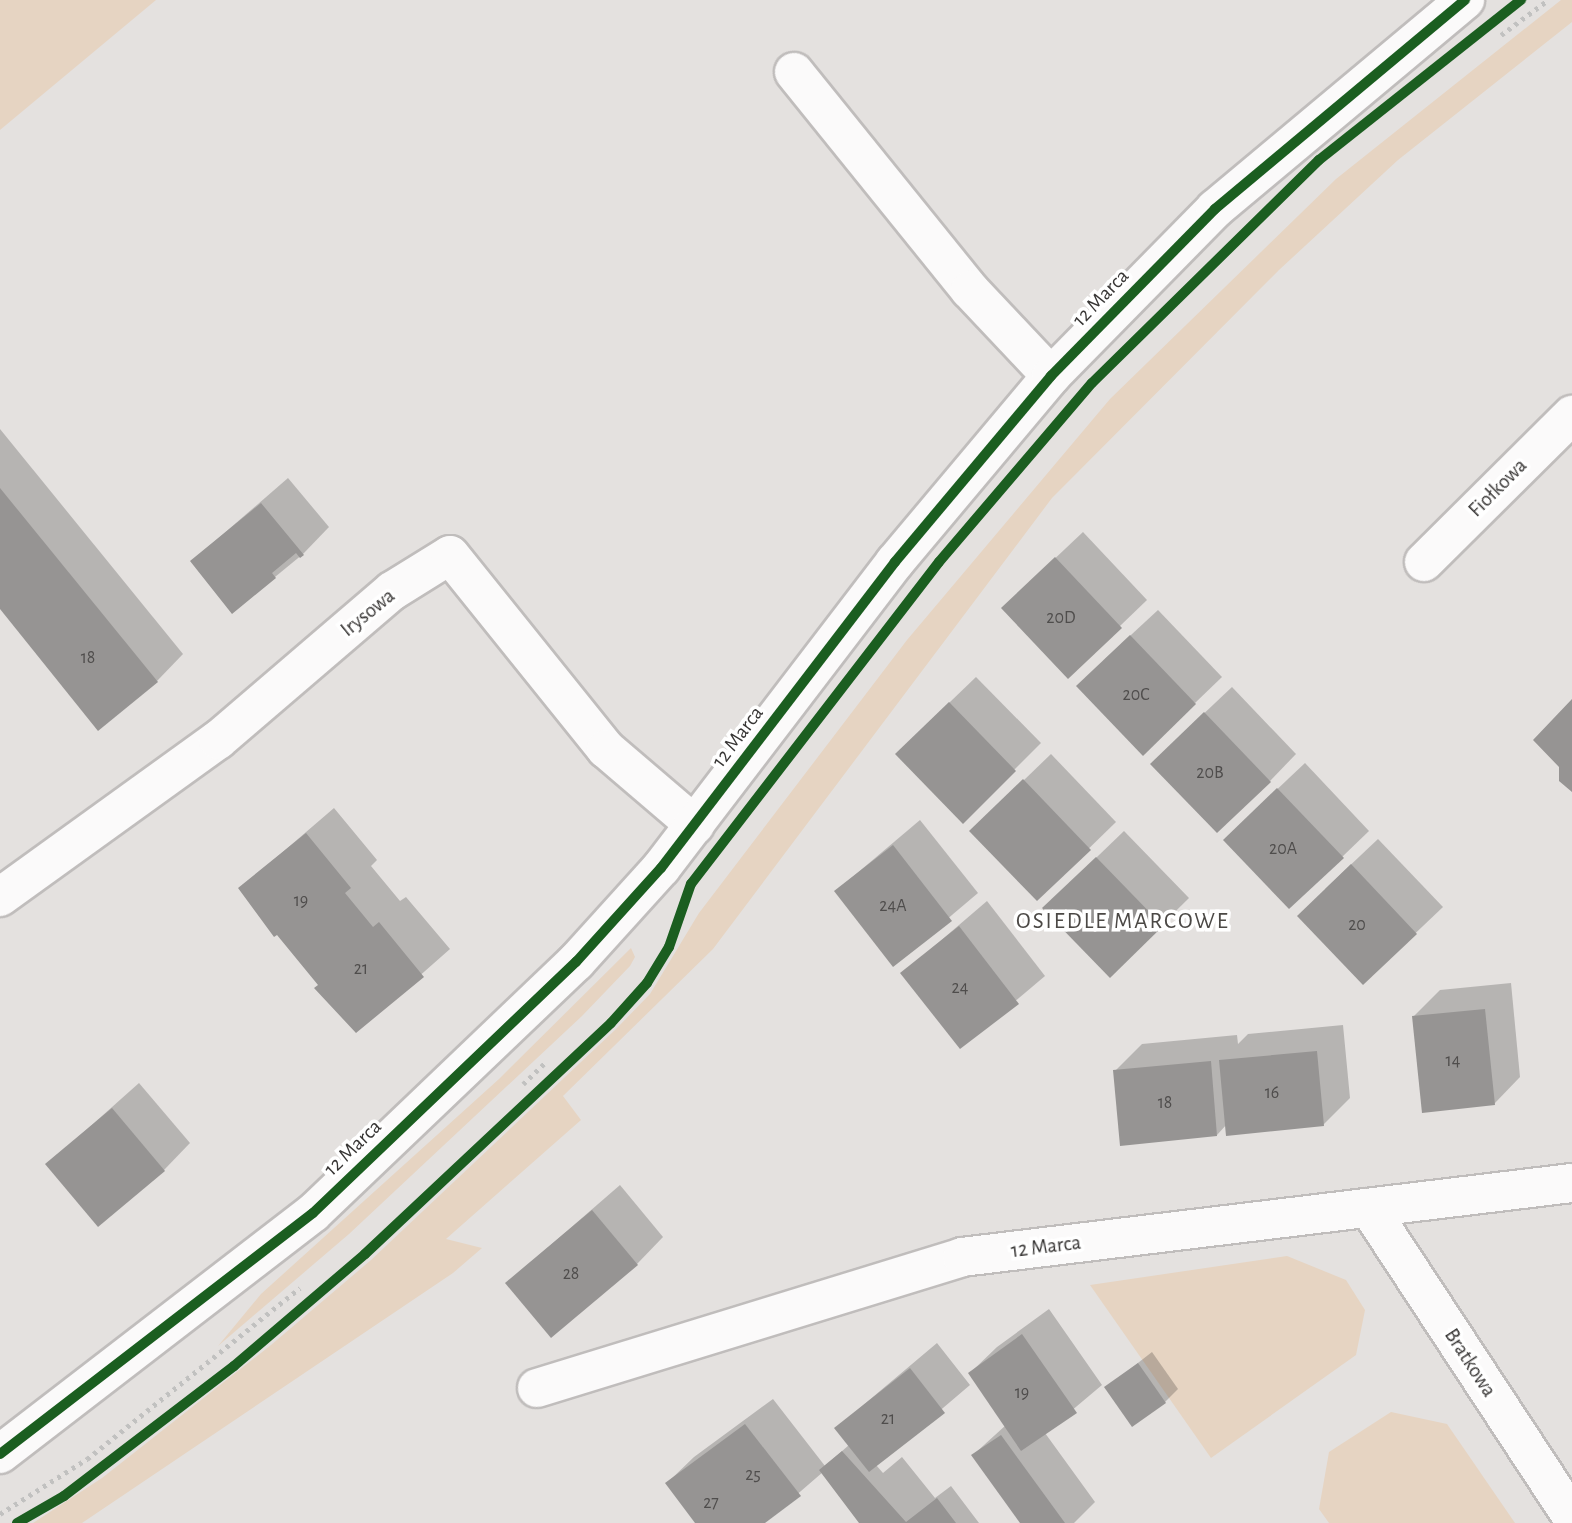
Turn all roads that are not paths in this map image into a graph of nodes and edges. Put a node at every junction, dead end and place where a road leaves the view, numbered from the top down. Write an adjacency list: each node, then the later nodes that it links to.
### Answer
1 (1465, 0): 3 (street, 12 Marca)
2 (793, 72): 3 (street)
3 (1051, 376): 6 (street, 12 Marca)
4 (1572, 415): 5 (street, Fiołkowa)
5 (1424, 562)
6 (695, 825): 7 (street, Irysowa); 11 (street, 12 Marca)
7 (0, 897)
8 (1572, 1183): 9 (street, 12 Marca)
9 (1369, 1208): 10 (street, 12 Marca); 12 (street, Bratkowa)
10 (537, 1388)
11 (0, 1454)
12 (1572, 1517)

